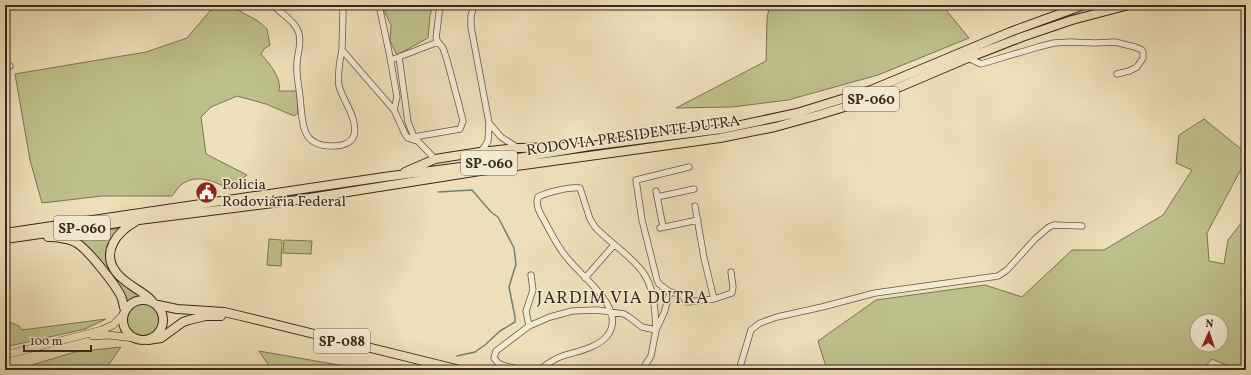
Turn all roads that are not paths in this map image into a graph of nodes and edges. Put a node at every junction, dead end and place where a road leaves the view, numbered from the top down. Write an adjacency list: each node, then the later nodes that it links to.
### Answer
1 (273, 5): 9 (street)
2 (341, 5): 9 (street)
3 (379, 5): 12 (street)
4 (440, 5): 8 (street)
5 (474, 5): 16 (street)
6 (1084, 5): 18 (highway, RODOVIA PRESIDENTE DUTRA / SP-060)
7 (1129, 5): 11 (highway, RODOVIA PRESIDENTE DUTRA / SP-060)
8 (438, 42): 10 (street); 17 (street)
9 (342, 50): 15 (street)
10 (399, 57): 12 (street); 14 (street)
11 (968, 58): 13 (street); 26 (highway, RODOVIA PRESIDENTE DUTRA / SP-060)
12 (391, 60): 15 (street)
13 (1117, 74)
14 (405, 104): 15 (street); 17 (street)
15 (394, 110): 17 (street)
16 (489, 123): 19 (street); 20 (street)
17 (413, 139): 21 (street)
18 (590, 146): 19 (highway); 23 (highway, RODOVIA PRESIDENTE DUTRA / SP-060)
19 (518, 148): 20 (highway)
20 (480, 152): 21 (highway)
21 (435, 160): 23 (highway)
22 (689, 167): 36 (street)
23 (387, 177): 29 (highway, RODOVIA PRESIDENTE DUTRA / SP-060)
24 (694, 189): 27 (street)
25 (695, 206): 27 (street)
26 (139, 220): 30 (highway, RODOVIA PRESIDENTE DUTRA / SP-060); 38 (highway)
27 (698, 220): 37 (street)
28 (1082, 226): 52 (street)
29 (5, 233)
30 (25, 236): 31 (highway, RODOVIA PRESIDENTE DUTRA / SP-060); 40 (highway)
31 (5, 239)
32 (614, 245): 35 (street); 35 (street); 42 (street)
33 (731, 272): 37 (street)
34 (531, 275): 41 (street)
35 (585, 278): 39 (street)
36 (670, 292): 37 (street); 42 (street)
37 (714, 299)
38 (155, 303): 40 (highway, SP-088); 45 (highway); 48 (highway, SP-088)
39 (611, 311): 41 (street); 42 (street); 50 (street)
40 (124, 313): 43 (main road, SP-088); 44 (highway)
41 (529, 326): 49 (street)
42 (656, 330): 51 (street)
43 (81, 336): 44 (main road, SP-088); 46 (main road, SP-088)
44 (134, 338): 45 (highway, SP-088)
45 (148, 340): 47 (highway, SP-088)
46 (5, 355)
47 (434, 369)
48 (460, 370)
49 (522, 370)
50 (539, 370)
51 (642, 370)
52 (739, 370)

